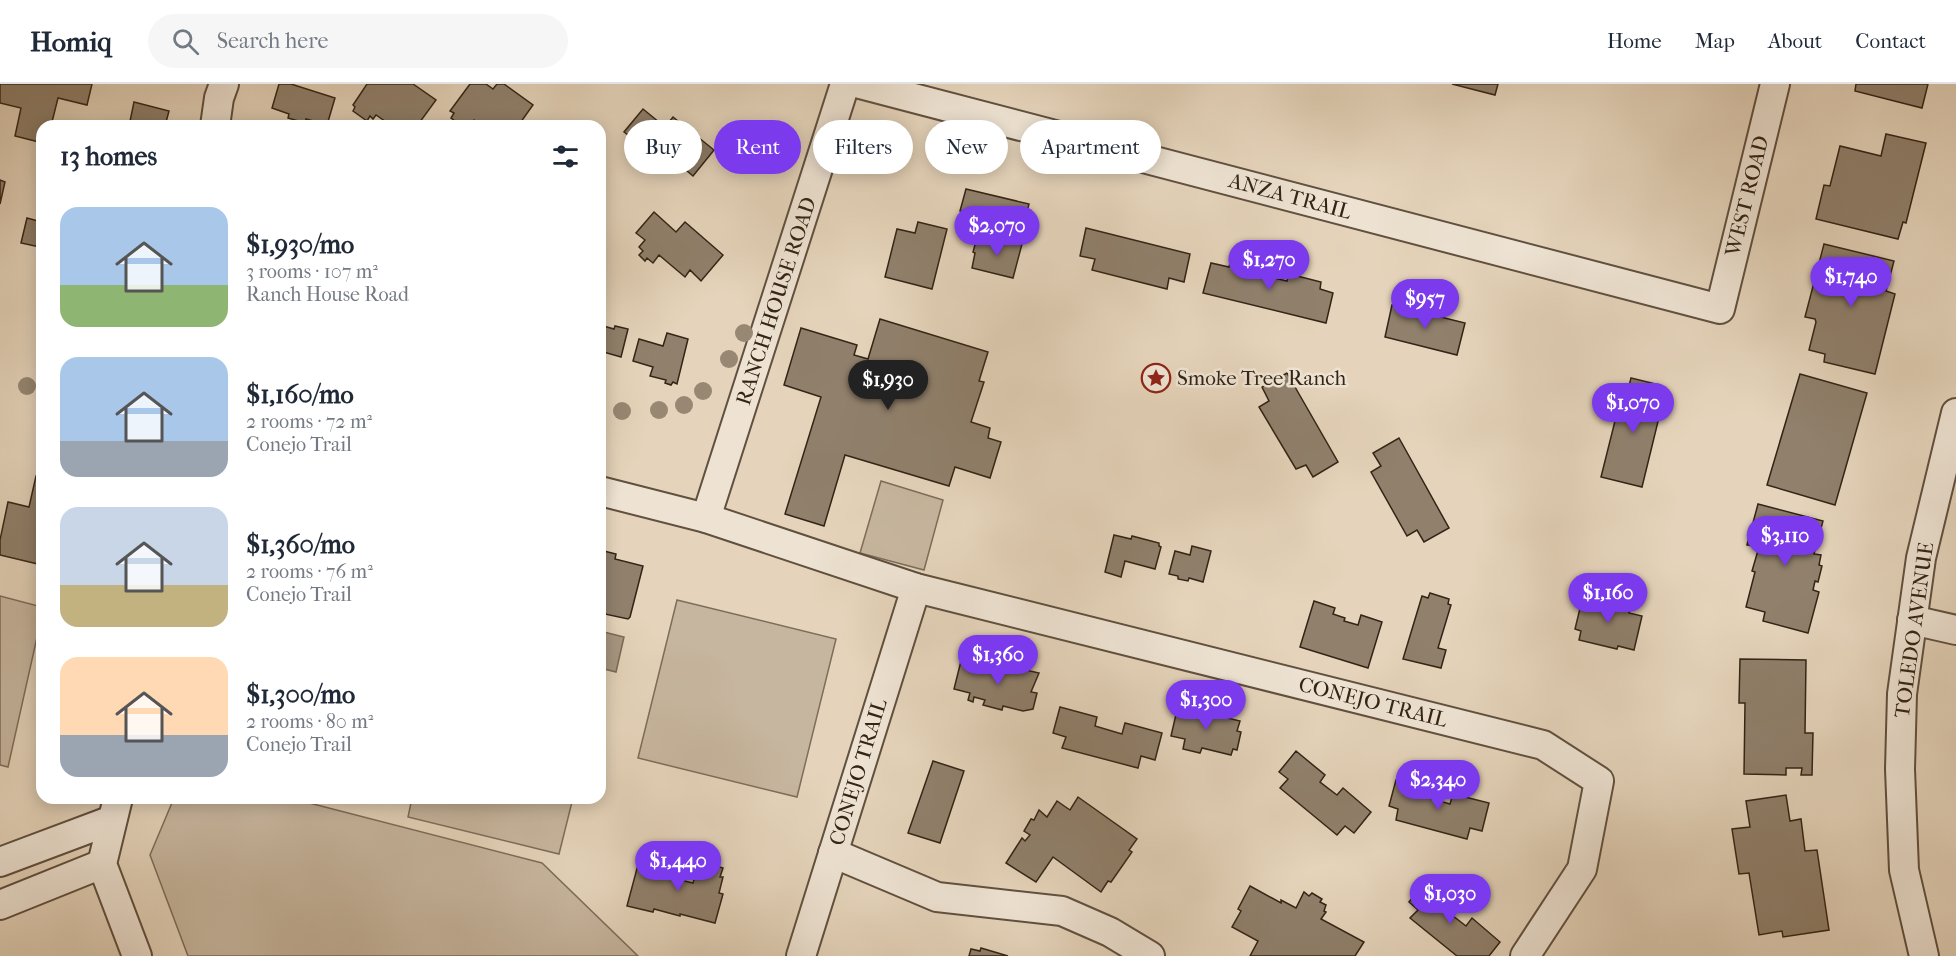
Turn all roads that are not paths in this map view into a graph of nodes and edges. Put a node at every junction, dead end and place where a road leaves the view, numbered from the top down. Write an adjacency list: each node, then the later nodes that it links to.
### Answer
1 (224, 84): 5 (street)
2 (845, 84): 9 (street, RANCH HOUSE ROAD)
3 (860, 84): 6 (street, ANZA TRAIL)
4 (1775, 84): 6 (street, WEST ROAD)
5 (216, 120)
6 (1720, 309)
7 (1956, 413): 11 (street, TOLEDO AVENUE)
8 (606, 493): 9 (street, CONEJO TRAIL)
9 (706, 518): 10 (street, CONEJO TRAIL)
10 (916, 588): 14 (street, CONEJO TRAIL); 21 (street, CONEJO TRAIL)
11 (1912, 620): 12 (street); 22 (street, TOLEDO AVENUE)
12 (1956, 630)
13 (115, 809): 15 (street); 16 (street)
14 (833, 853): 19 (street, CONEJO TRAIL); 20 (street)
15 (0, 862)
16 (102, 864): 17 (street); 18 (street)
17 (0, 905)
18 (137, 956)
19 (801, 956)
20 (1150, 956)
21 (1525, 956)
22 (1924, 956)

